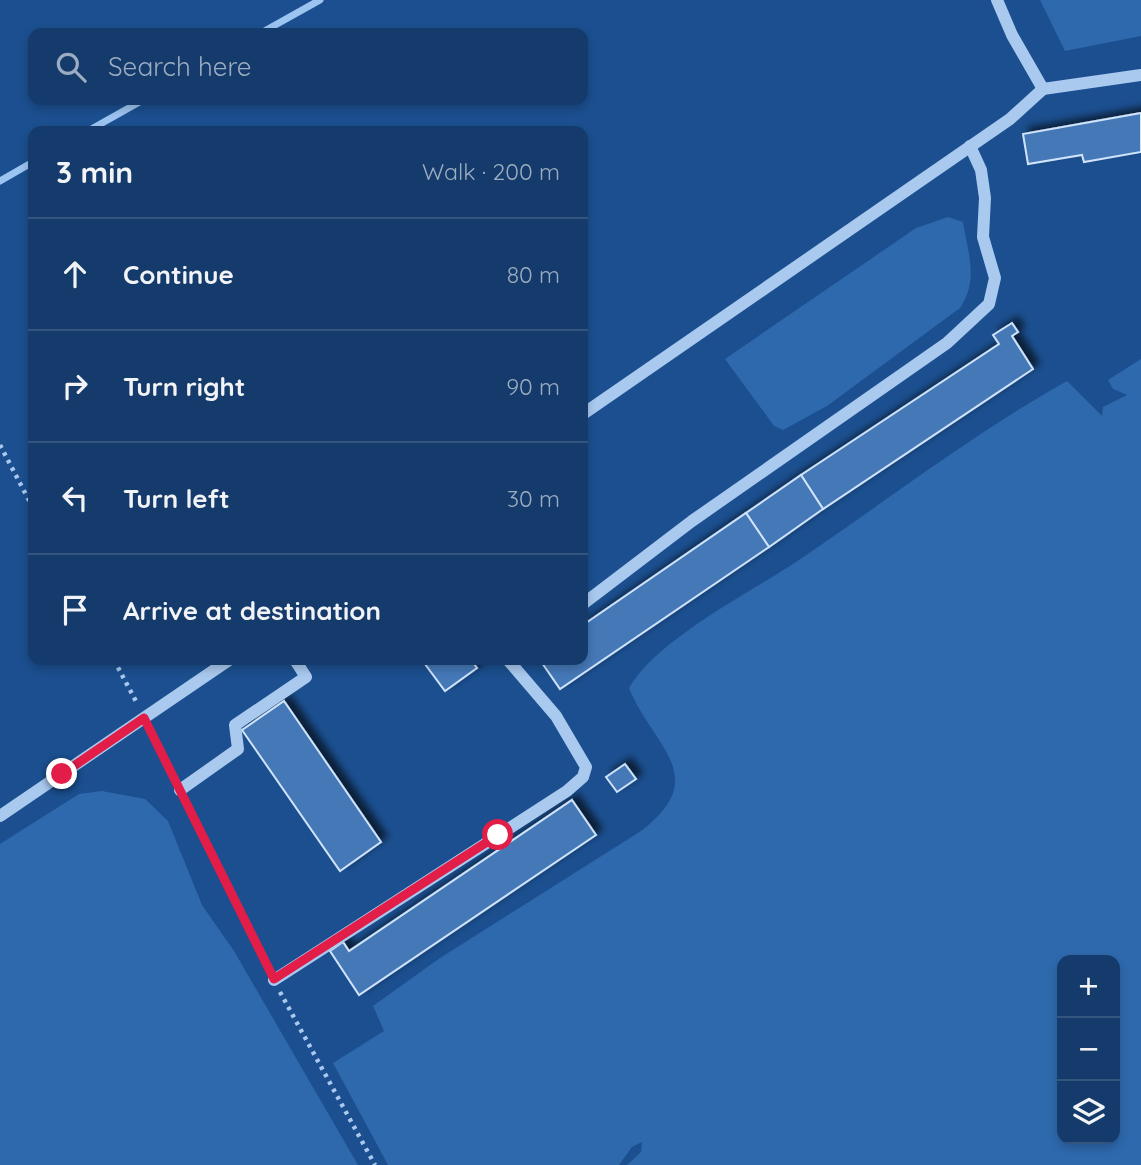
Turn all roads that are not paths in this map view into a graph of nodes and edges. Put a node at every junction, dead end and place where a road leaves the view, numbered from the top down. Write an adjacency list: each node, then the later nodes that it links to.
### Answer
1 (997, 0): 3 (street)
2 (1141, 75): 3 (street)
3 (1043, 89): 4 (street)
4 (970, 146): 5 (street); 6 (street)
5 (588, 411)
6 (588, 600)
7 (222, 665): 11 (street)
8 (298, 665): 10 (street)
9 (512, 665): 12 (street)
10 (180, 790)
11 (0, 816)
12 (274, 979)

